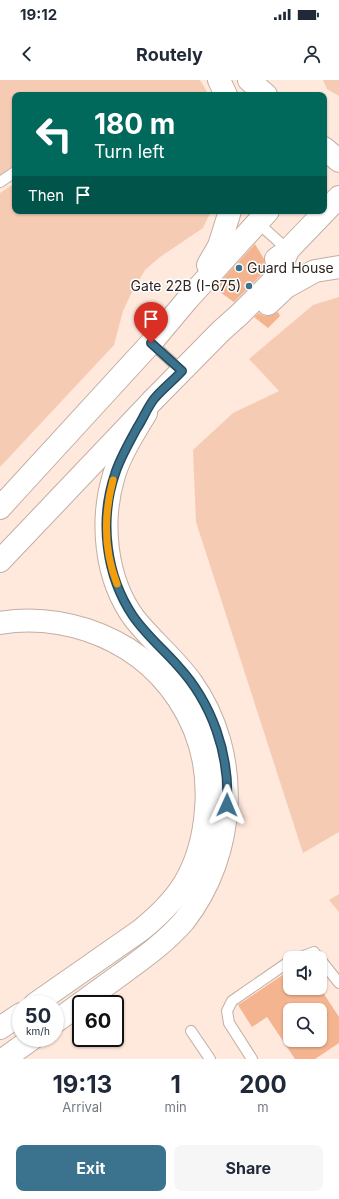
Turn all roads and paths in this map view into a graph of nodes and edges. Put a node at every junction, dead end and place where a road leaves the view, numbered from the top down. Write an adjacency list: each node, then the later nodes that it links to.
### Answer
1 (218, 80): 3 (main road)
2 (249, 80): 4 (main road)
3 (224, 92)
4 (263, 92)
5 (12, 174): 6 (lane)
6 (0, 182)
7 (339, 197): 8 (main road)
8 (327, 209)
9 (229, 214): 16 (main road)
10 (323, 214): 12 (main road)
11 (262, 216): 12 (lane); 16 (main road)
12 (288, 250): 15 (main road); 17 (main road)
13 (339, 267): 14 (main road)
14 (315, 271): 15 (main road); 17 (main road)
15 (277, 277): 17 (main road)
16 (187, 300): 18 (main road)
17 (221, 331): 19 (main road)
18 (151, 343): 19 (lane); 21 (main road)
19 (182, 371): 20 (main road)
20 (153, 400): 22 (main road); 28 (main road)
21 (3, 504)
22 (0, 561)
23 (0, 624): 27 (main road)
24 (283, 966): 35 (lane)
25 (327, 967): 26 (lane)
26 (339, 983)
27 (48, 995)
28 (64, 1016)
29 (12, 1020): 30 (main road)
30 (0, 1028)
31 (191, 1031): 34 (lane)
32 (21, 1047): 33 (main road)
33 (4, 1059)
34 (210, 1059)
35 (252, 1059)

